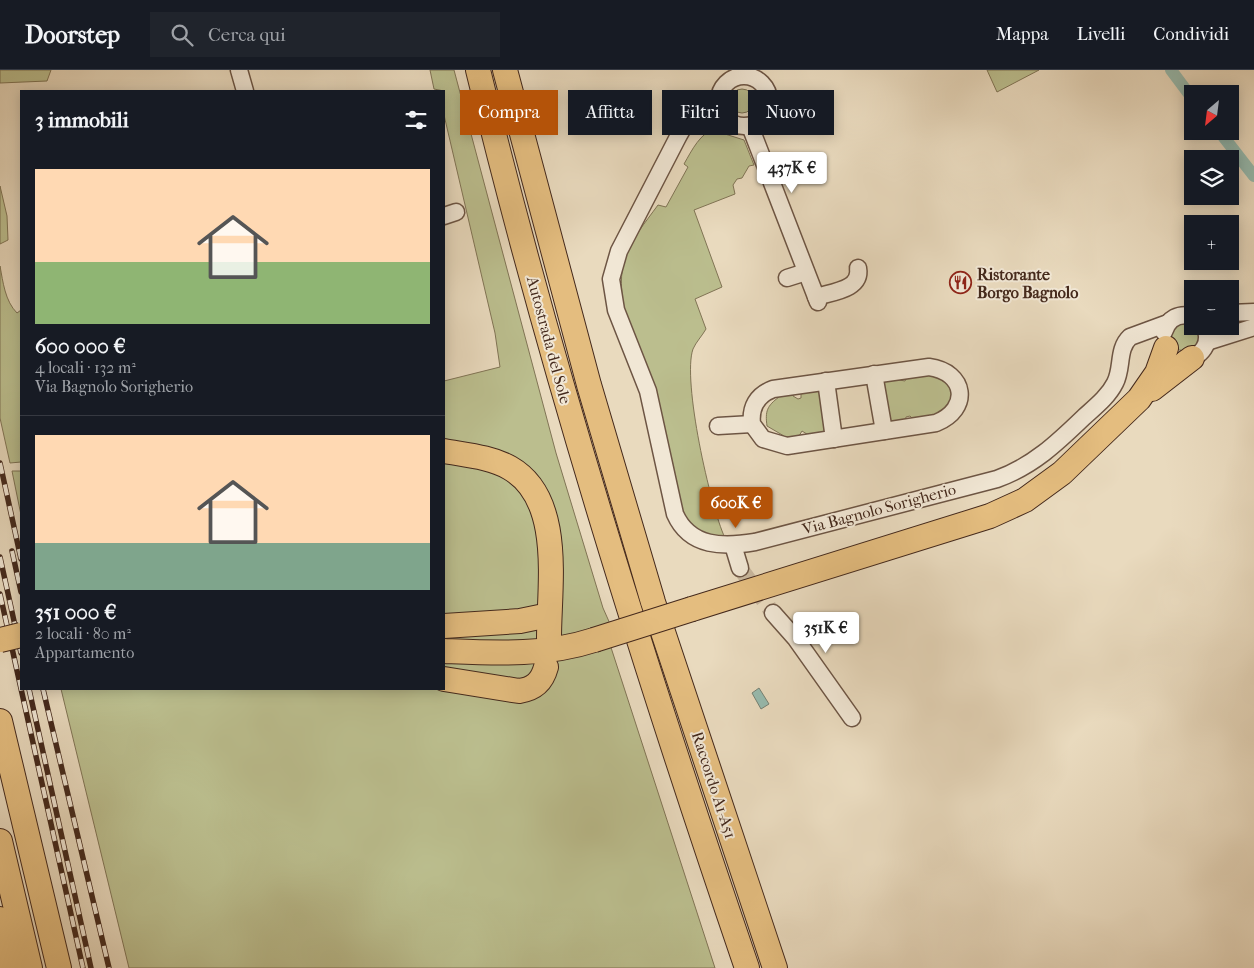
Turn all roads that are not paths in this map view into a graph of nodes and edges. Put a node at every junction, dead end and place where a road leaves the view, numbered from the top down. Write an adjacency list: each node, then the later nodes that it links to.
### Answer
1 (239, 70): 5 (street)
2 (478, 70): 32 (highway, Autostrada del Sole)
3 (505, 70): 31 (highway, Autostrada del Sole)
4 (734, 75): 6 (street); 7 (street)
5 (245, 90)
6 (725, 90)
7 (765, 90)
8 (679, 135): 29 (street, Via Bagnolo Sorigherio)
9 (753, 135): 11 (street)
10 (858, 268): 11 (street)
11 (806, 272): 12 (street)
12 (787, 278)
13 (1254, 312): 14 (street)
14 (1239, 313)
15 (1184, 316): 16 (street)
16 (1168, 323): 18 (street); 20 (street)
17 (1254, 327): 19 (street)
18 (1136, 335): 20 (street); 29 (street, Via Bagnolo Sorigherio)
19 (1201, 342): 20 (street); 23 (highway)
20 (1165, 347): 23 (highway)
21 (874, 374): 22 (street); 26 (street); 26 (street)
22 (826, 381): 24 (street); 27 (street)
23 (1139, 399): 39 (highway, bridge)
24 (752, 424): 25 (street); 27 (street)
25 (718, 426)
26 (884, 431): 27 (street)
27 (834, 438)
28 (445, 451): 34 (highway)
29 (732, 545): 30 (street)
30 (740, 568)
31 (653, 602): 52 (highway, Raccordo A1-A51)
32 (627, 607): 51 (highway, Raccordo A1-A51)
33 (773, 613): 42 (street)
34 (445, 626)
35 (0, 632): 36 (highway)
36 (20, 635)
37 (20, 635): 38 (highway, bridge)
38 (0, 640)
39 (445, 651)
40 (546, 667): 41 (highway)
41 (445, 679)
42 (852, 718)
43 (0, 721): 50 (highway)
44 (0, 769): 49 (highway)
45 (0, 841): 48 (highway)
46 (0, 919): 47 (highway)
47 (12, 968)
48 (30, 968)
49 (45, 968)
50 (59, 968)
51 (747, 968)
52 (775, 968)

